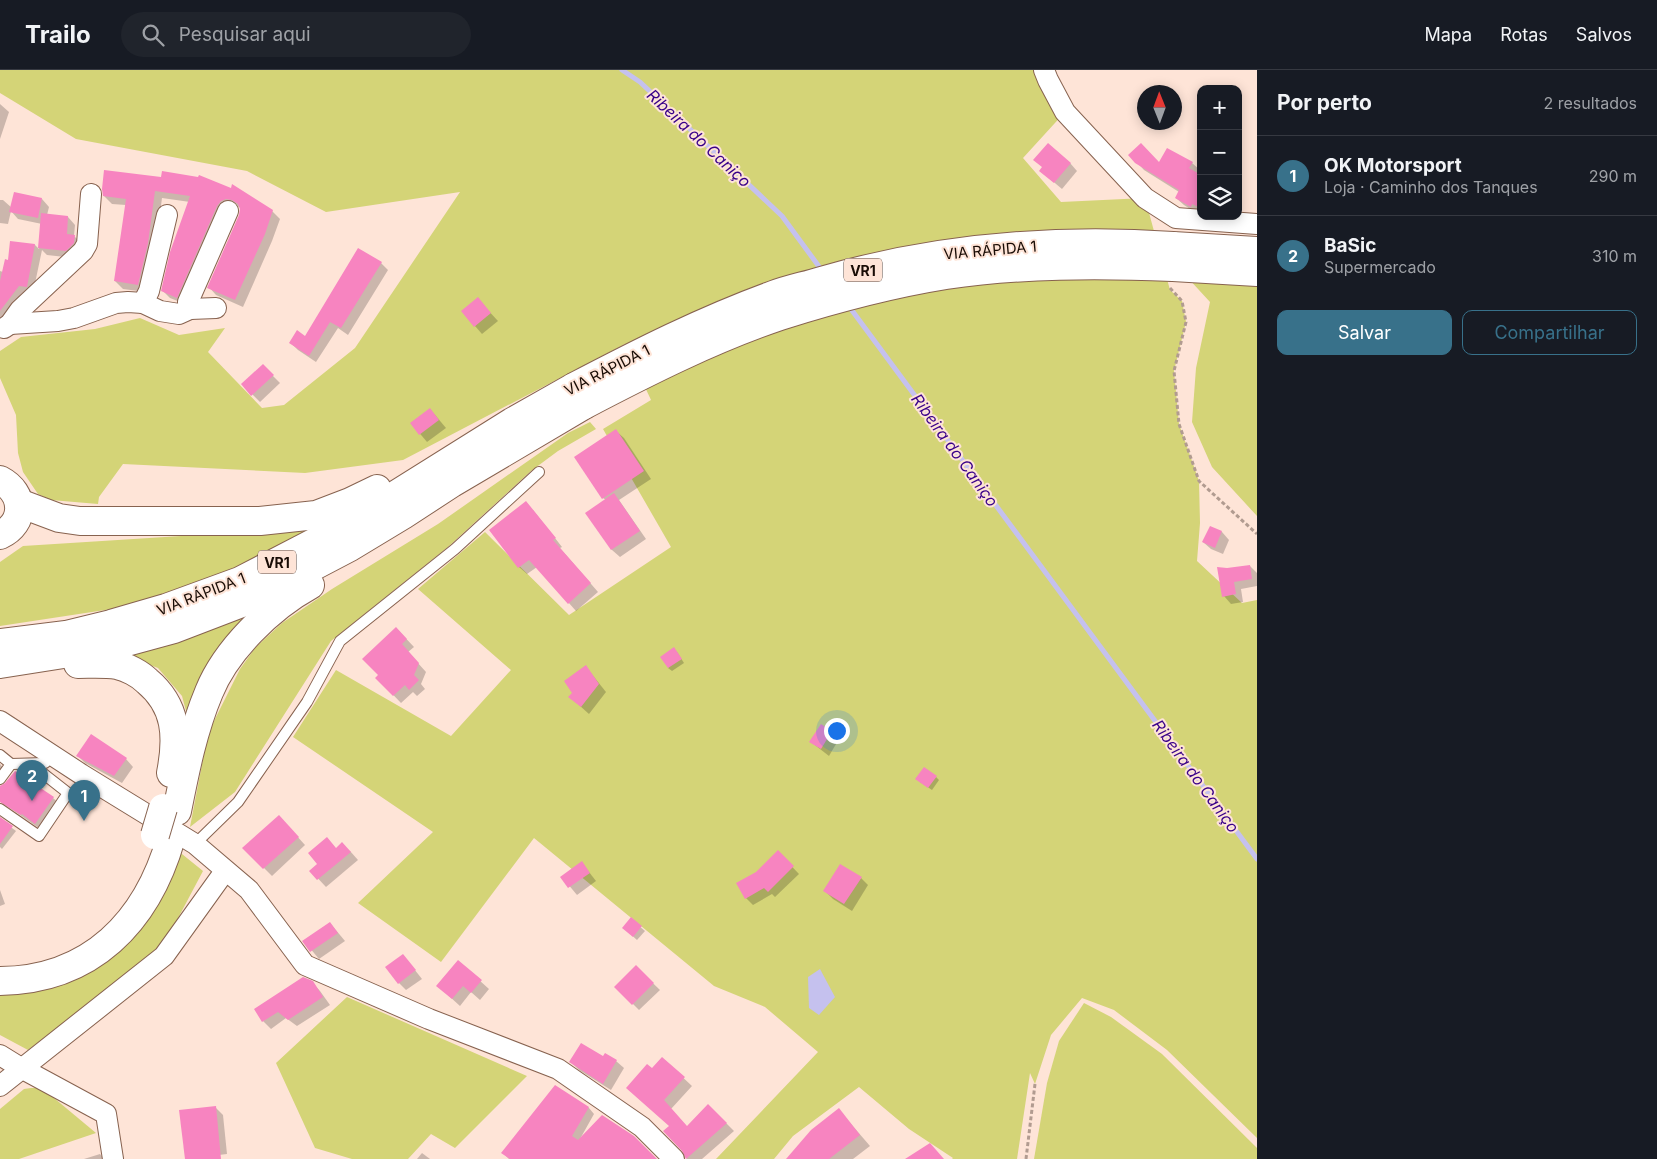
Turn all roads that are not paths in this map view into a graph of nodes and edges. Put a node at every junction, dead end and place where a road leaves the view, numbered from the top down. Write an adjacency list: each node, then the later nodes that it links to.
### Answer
1 (1044, 70): 5 (street)
2 (91, 194): 12 (street)
3 (228, 211): 11 (street)
4 (167, 215): 9 (street)
5 (1257, 224)
6 (1257, 251): 7 (main road, VIA RÁPIDA 1 / VR1)
7 (1171, 264): 8 (main road, VIA RÁPIDA 1 / VR1); 13 (main road, VIA RÁPIDA 1 / VR1, bridge)
8 (1257, 272)
9 (144, 303): 11 (street); 12 (street)
10 (216, 308): 11 (street)
11 (190, 309)
12 (5, 328)
13 (579, 396): 14 (main road, VIA RÁPIDA 1 / VR1); 17 (main road, VIA RÁPIDA 1 / VR1)
14 (512, 422): 16 (main road); 19 (main road, VIA RÁPIDA 1 / VR1)
15 (539, 472): 28 (lane)
16 (6, 482): 18 (main road)
17 (452, 483): 19 (main road, VIA RÁPIDA 1 / VR1); 27 (main road)
18 (0, 534)
19 (11, 655): 27 (main road)
20 (0, 721): 22 (street)
21 (0, 755): 23 (lane)
22 (52, 756): 24 (lane); 28 (street)
23 (11, 764): 24 (lane); 25 (lane)
24 (31, 764): 26 (lane)
25 (0, 779)
26 (0, 809)
27 (170, 810): 28 (main road, bridge)
28 (173, 839): 29 (street); 30 (main road); 31 (main road)
29 (225, 871): 33 (street); 36 (street)
30 (0, 964)
31 (0, 981)
32 (0, 1055): 33 (street)
33 (21, 1068): 34 (street); 35 (street)
34 (0, 1086)
35 (113, 1159)
36 (674, 1159)

